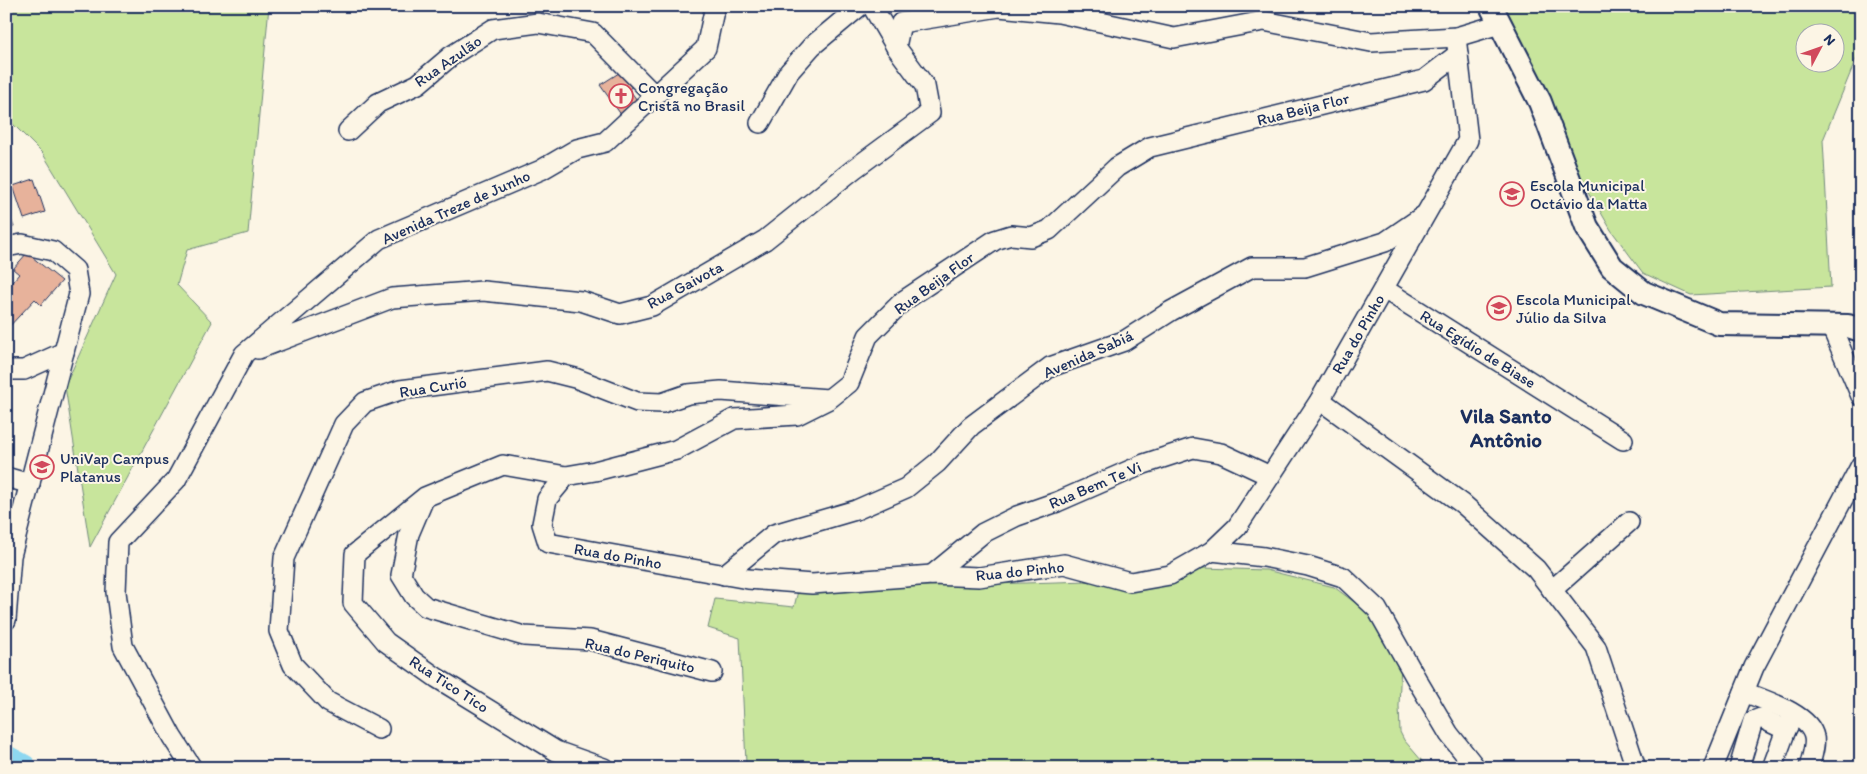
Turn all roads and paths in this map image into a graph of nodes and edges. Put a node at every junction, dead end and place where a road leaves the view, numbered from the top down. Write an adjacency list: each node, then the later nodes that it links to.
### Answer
1 (715, 6): 10 (street, Avenida Treze de Junho)
2 (860, 6): 11 (street)
3 (872, 6): 9 (street)
4 (877, 6): 7 (street)
5 (1076, 11): 7 (street); 8 (street)
6 (1495, 15): 8 (street); 16 (street)
7 (902, 23): 9 (street)
8 (1457, 46): 13 (street, Rua do Pinho); 22 (street, Rua Beija Flor)
9 (896, 47): 19 (street, Rua Gaivota)
10 (654, 96): 12 (street, Rua Azulão); 19 (street, Avenida Treze de Junho)
11 (760, 123)
12 (348, 131)
13 (1426, 214): 15 (street, Rua do Pinho); 35 (street, Avenida Sabiá)
14 (6, 247): 18 (street)
15 (1384, 289): 23 (street, Rua do Pinho); 24 (street, Rua Egídio de Biase)
16 (1831, 326): 17 (street); 21 (street)
17 (1861, 330)
18 (64, 352): 20 (street); 29 (street)
19 (244, 354): 43 (street)
20 (6, 370)
21 (1861, 396)
22 (829, 399): 26 (street, Rua Beija Flor); 41 (street, Rua Curió)
23 (1320, 400): 27 (street, Rua do Pinho); 36 (street)
24 (1623, 440)
25 (1861, 466): 39 (street)
26 (566, 476): 30 (street, Rua Beija Flor); 35 (street, Rua do Pinho)
27 (1270, 476): 32 (street, Rua do Pinho); 34 (street, Rua Bem Te Vi)
28 (6, 477): 29 (street)
29 (30, 484): 37 (street)
30 (425, 497): 33 (street, Rua Beija Flor); 38 (street, Rua do Periquito)
31 (1629, 522): 36 (street)
32 (1212, 551): 34 (street, Rua do Pinho); 45 (street)
33 (355, 554): 44 (street, Rua Tico Tico)
34 (932, 574): 35 (street, Rua do Pinho)
35 (724, 575)
36 (1552, 590): 46 (street)
37 (6, 620)
38 (712, 672)
39 (1744, 692): 40 (street); 47 (street)
40 (1795, 714): 42 (street); 50 (street)
41 (379, 729)
42 (1786, 730): 48 (street); 49 (street)
43 (183, 764)
44 (604, 768)
45 (1476, 768)
46 (1636, 768)
47 (1714, 768)
48 (1739, 768)
49 (1772, 768)
50 (1809, 768)

